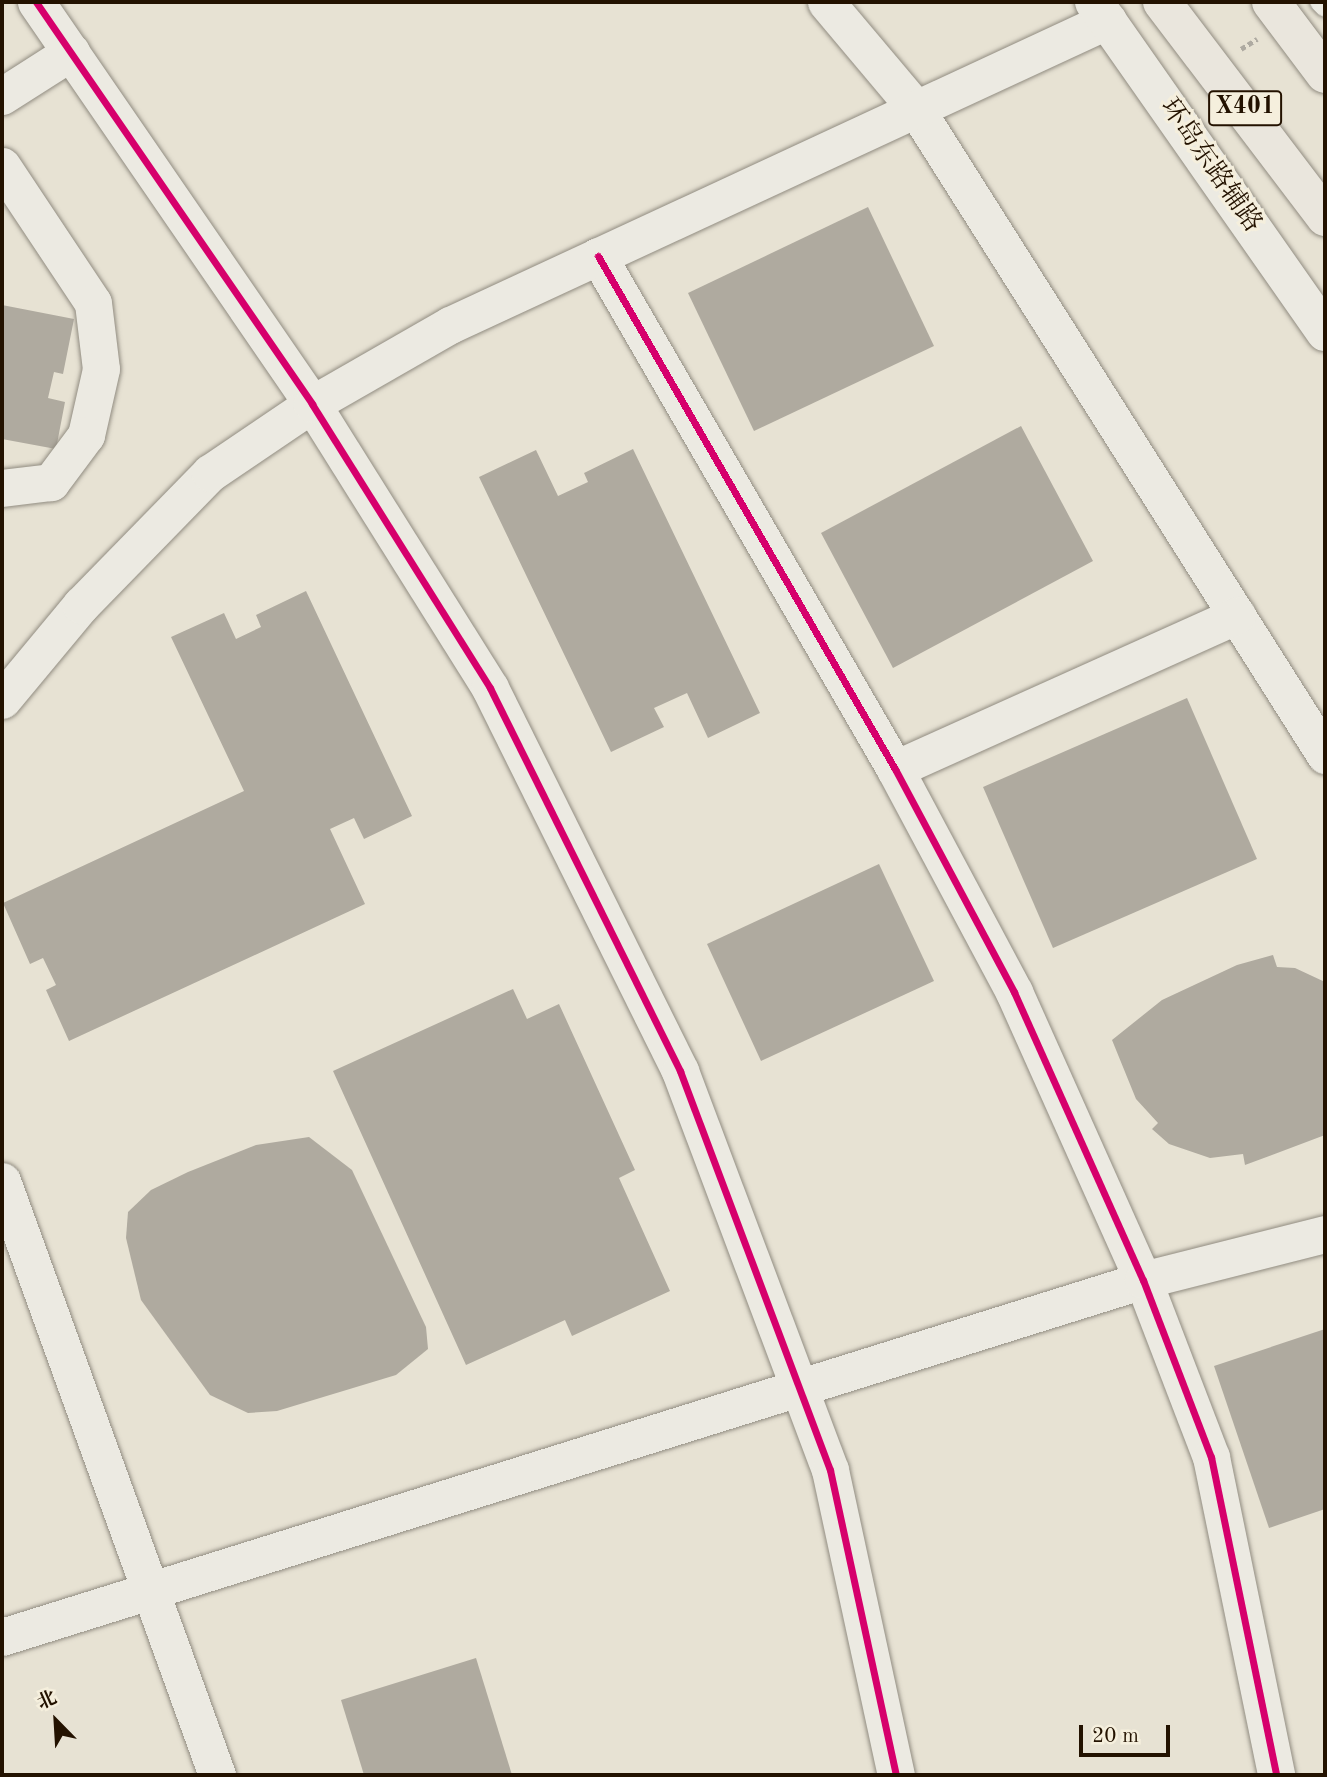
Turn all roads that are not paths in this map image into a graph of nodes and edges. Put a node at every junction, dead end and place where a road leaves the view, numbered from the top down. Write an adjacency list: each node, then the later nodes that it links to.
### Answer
1 (36, 2): 8 (street)
2 (826, 2): 11 (street)
3 (1162, 2): 13 (main road, X401)
4 (1271, 2): 9 (main road)
5 (1319, 2): 6 (lane)
6 (1325, 8)
7 (1101, 11): 11 (street); 17 (street, 环岛东路辅路)
8 (71, 52): 10 (street); 18 (street)
9 (1325, 74)
10 (2, 96)
11 (916, 109): 16 (street); 20 (street)
12 (2, 166): 19 (street)
13 (1297, 174): 14 (main road, X401); 15 (street)
14 (1325, 216)
15 (1325, 237)
16 (598, 256): 18 (street); 23 (street)
17 (1325, 332)
18 (312, 404): 21 (street); 27 (street)
19 (2, 488)
20 (1237, 615): 22 (street); 23 (street)
21 (2, 700)
22 (1325, 755)
23 (895, 769): 26 (street)
24 (2, 1181): 28 (street)
25 (1325, 1234): 26 (street)
26 (1143, 1280): 27 (street); 32 (street)
27 (799, 1387): 28 (street); 31 (street)
28 (147, 1592): 29 (street); 30 (street)
29 (2, 1637)
30 (217, 1775)
31 (896, 1775)
32 (1276, 1775)

